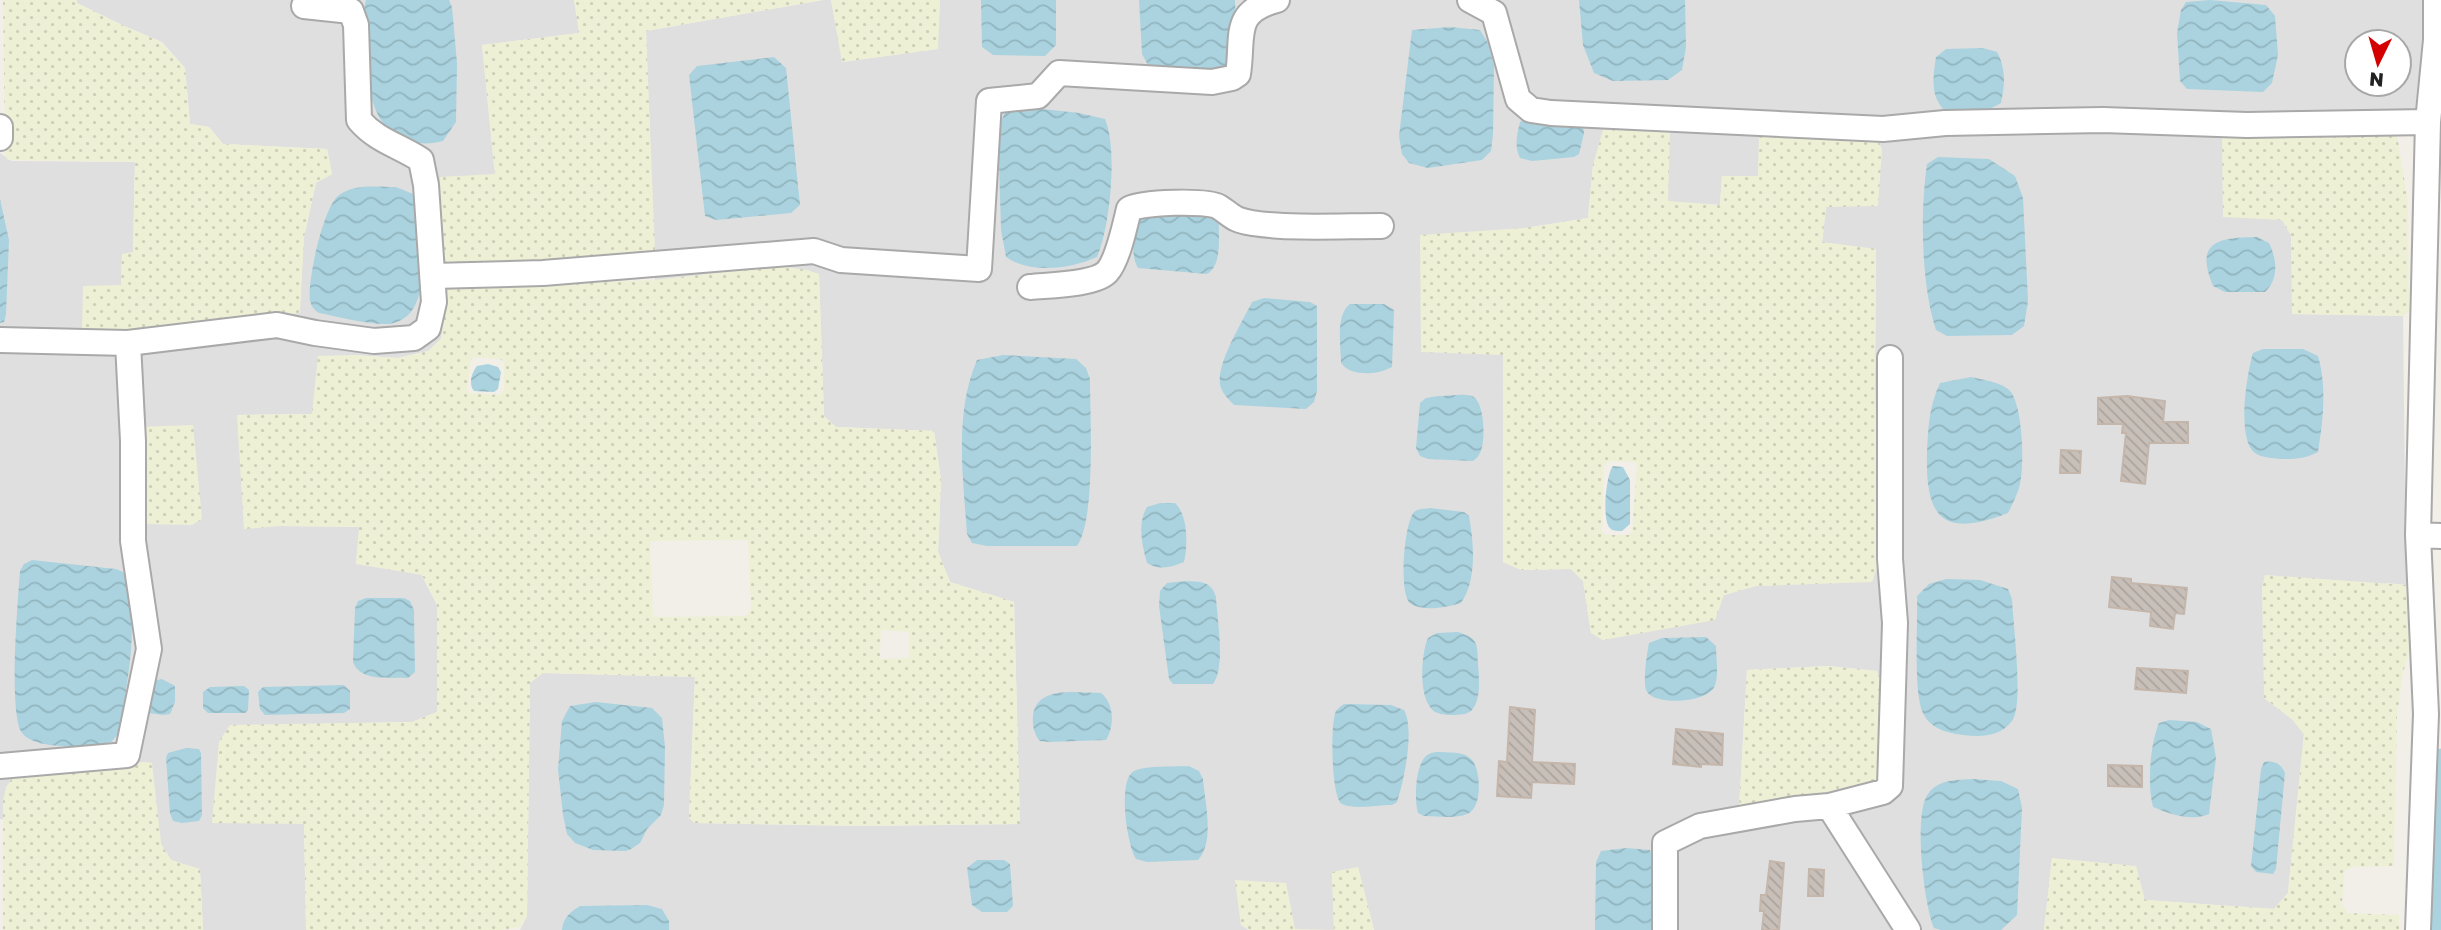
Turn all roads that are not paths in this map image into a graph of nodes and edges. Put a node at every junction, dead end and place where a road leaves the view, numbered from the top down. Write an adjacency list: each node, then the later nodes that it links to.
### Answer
1 (1277, 0): 10 (street)
2 (1470, 0): 6 (street)
3 (2436, 0): 6 (street)
4 (351, 5): 5 (street); 10 (street)
5 (304, 6)
6 (2428, 122): 15 (street)
7 (0, 127): 8 (street)
8 (0, 138)
9 (1381, 226): 11 (street)
10 (433, 276): 13 (street)
11 (1030, 287)
12 (0, 340): 13 (street)
13 (128, 343): 16 (street)
14 (1890, 358): 17 (street)
15 (2430, 535): 20 (street)
16 (0, 766)
17 (1829, 806): 18 (street); 19 (street)
18 (1665, 930)
19 (1908, 930)
20 (2418, 930)

